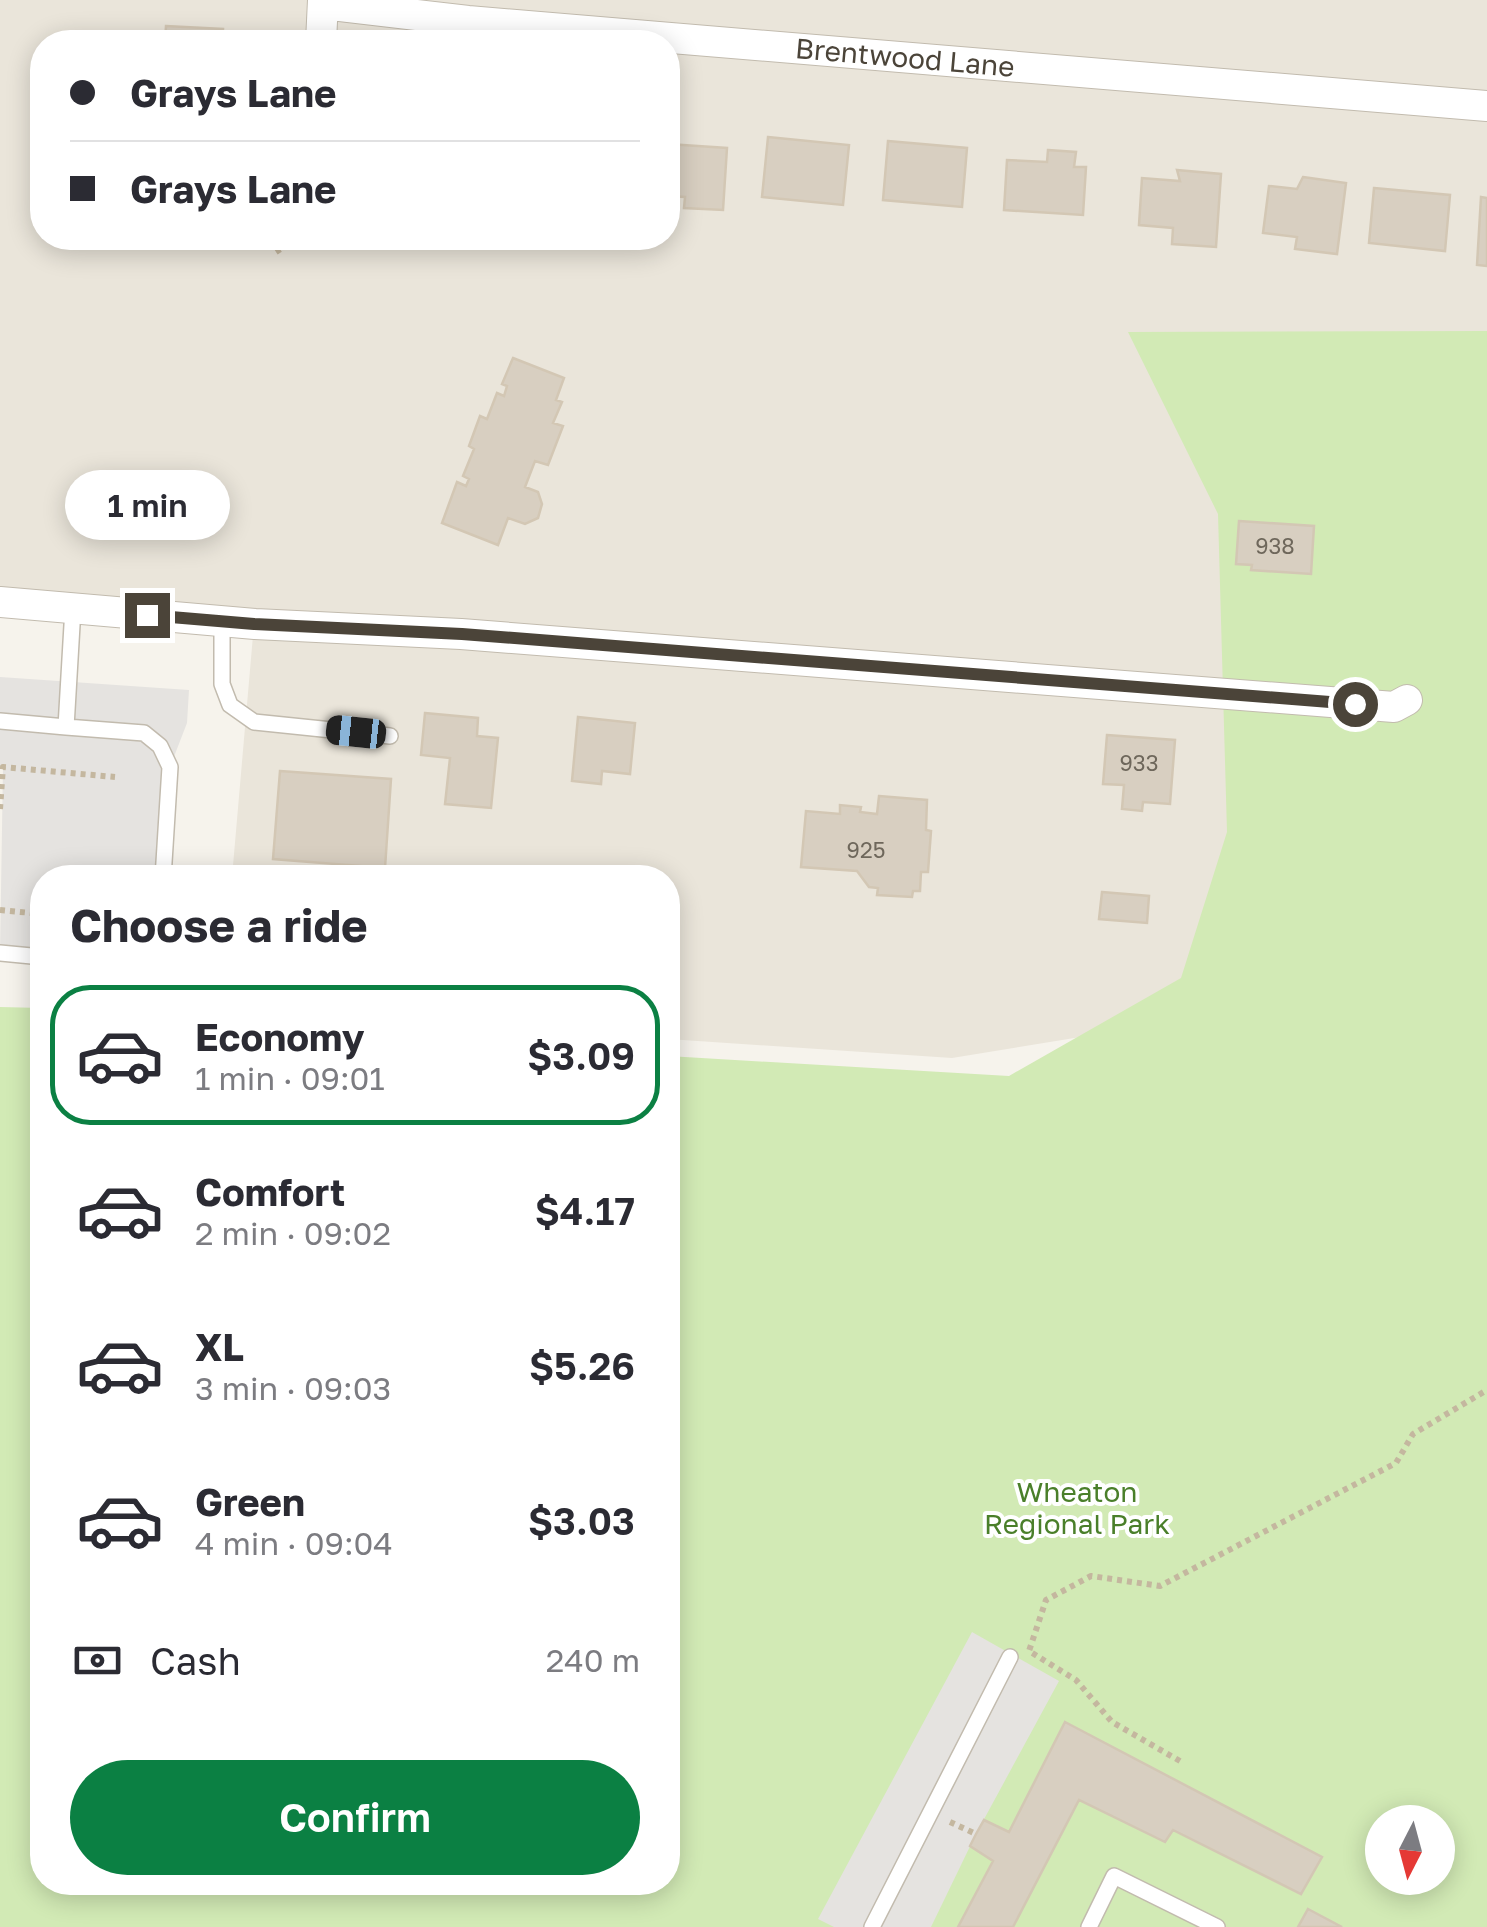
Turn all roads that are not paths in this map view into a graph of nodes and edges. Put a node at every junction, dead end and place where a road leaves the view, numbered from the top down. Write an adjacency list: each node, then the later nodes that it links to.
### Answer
1 (323, 2): 2 (street); 3 (street, Brentwood Lane)
2 (321, 30)
3 (572, 30)
4 (680, 39): 5 (street, Brentwood Lane)
5 (1487, 106)
6 (0, 602): 7 (street)
7 (73, 608): 8 (street); 11 (lane)
8 (222, 621): 9 (street); 12 (lane)
9 (1408, 700)
10 (0, 721): 11 (lane)
11 (66, 727): 13 (lane)
12 (390, 736)
13 (163, 865)
14 (0, 953): 15 (lane)
15 (30, 957)
16 (1010, 1657): 17 (lane)
17 (872, 1927)
18 (1089, 1927): 19 (lane)
19 (1217, 1927)

